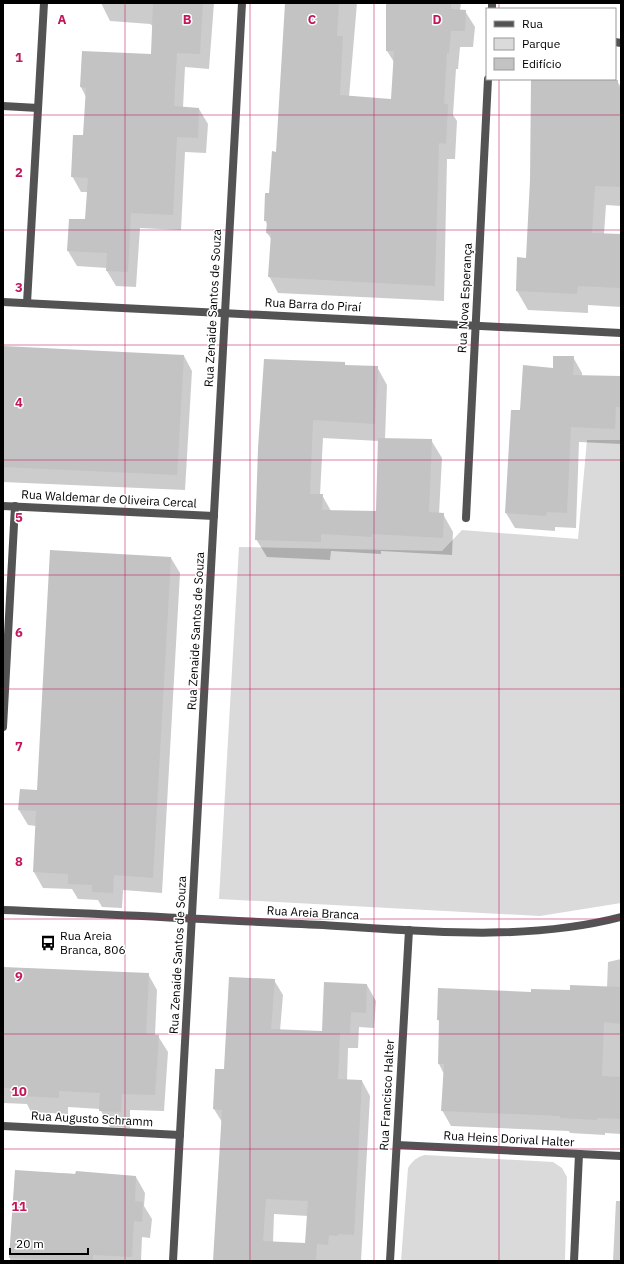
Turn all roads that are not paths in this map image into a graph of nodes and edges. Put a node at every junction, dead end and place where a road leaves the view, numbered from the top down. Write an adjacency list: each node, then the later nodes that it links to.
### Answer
1 (44, 3): 5 (street)
2 (242, 3): 8 (street, Rua Zenaide Santos de Souza)
3 (488, 80): 9 (street, Rua Nova Esperança)
4 (3, 106): 5 (street)
5 (38, 108): 7 (street)
6 (3, 302): 7 (street, Rua Barra do Piraí)
7 (27, 303): 8 (street, Rua Barra do Piraí)
8 (225, 313): 9 (street, Rua Barra do Piraí); 13 (street, Rua Zenaide Santos de Souza)
9 (476, 326): 10 (street, Rua Barra do Piraí); 14 (street, Rua Nova Esperança)
10 (621, 333)
11 (3, 506): 12 (street, Rua Waldemar de Oliveira Cercal)
12 (15, 506): 13 (street, Rua Waldemar de Oliveira Cercal); 15 (street)
13 (214, 516): 19 (street, Rua Zenaide Santos de Souza)
14 (466, 518)
15 (4, 707): 16 (street)
16 (3, 727)
17 (3, 910): 19 (street, Rua Areia Branca)
18 (621, 917): 20 (street, Rua Areia Branca)
19 (192, 918): 20 (street, Rua Areia Branca); 22 (street, Rua Zenaide Santos de Souza)
20 (409, 930): 23 (street, Rua Francisco Halter)
21 (3, 1126): 22 (street, Rua Augusto Schramm)
22 (180, 1135): 26 (street, Rua Zenaide Santos de Souza)
23 (396, 1145): 24 (street, Rua Heins Dorival Halter); 27 (street, Rua Francisco Halter)
24 (579, 1154): 25 (street, Rua Heins Dorival Halter); 28 (street)
25 (621, 1156)
26 (173, 1261)
27 (390, 1261)
28 (574, 1261)

